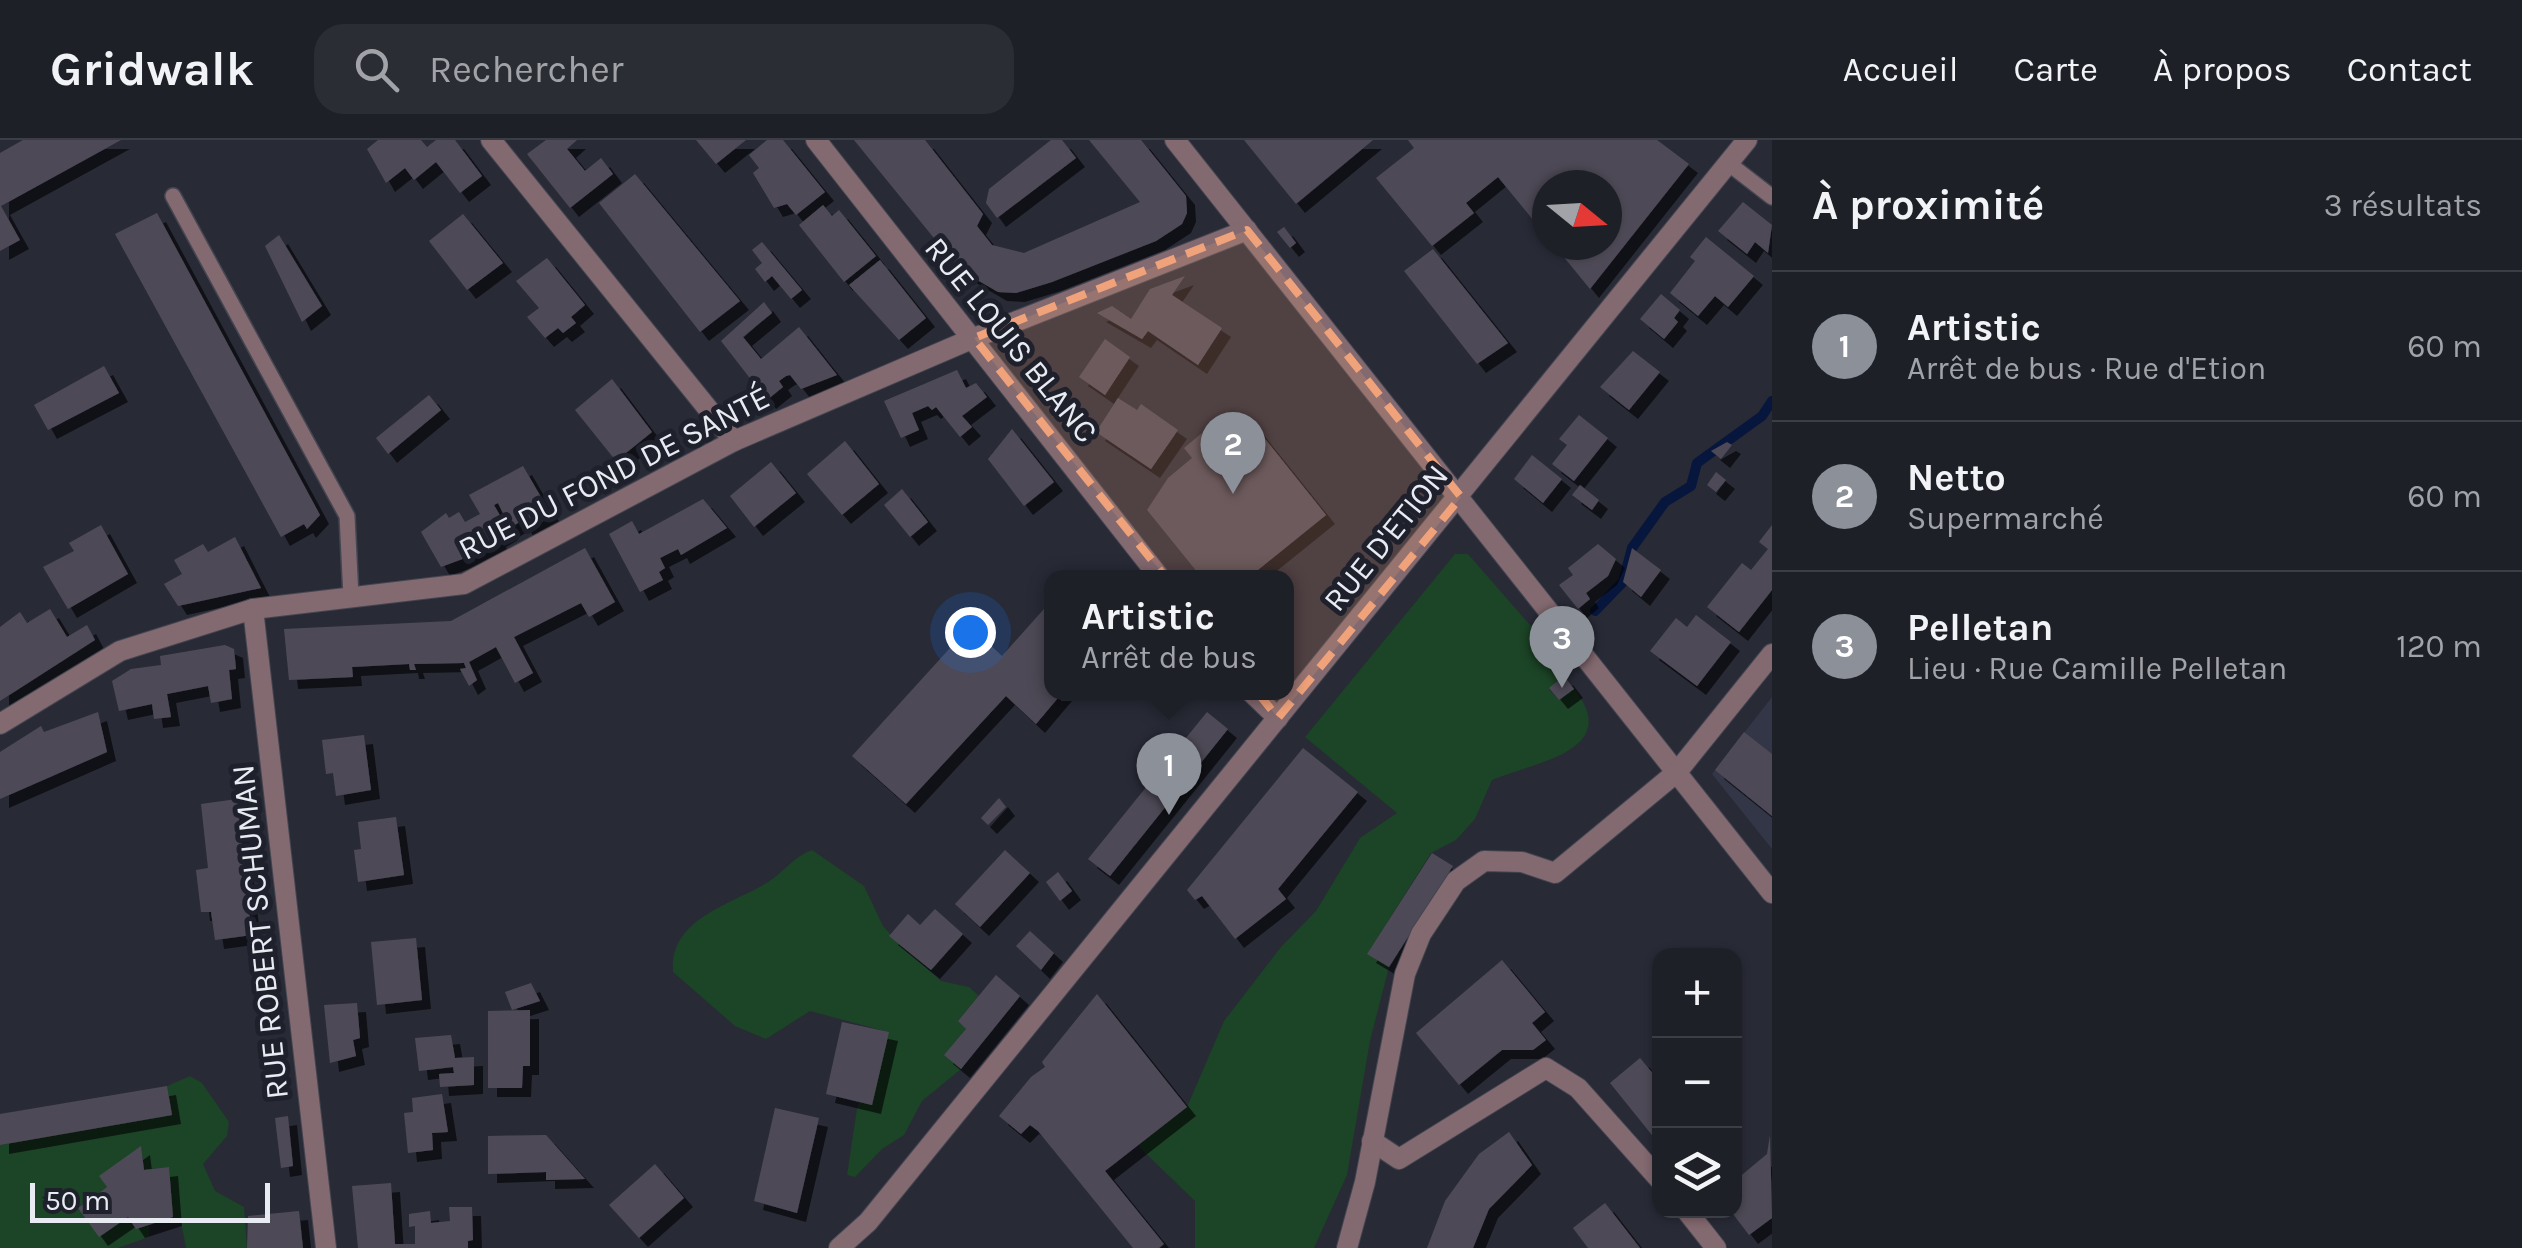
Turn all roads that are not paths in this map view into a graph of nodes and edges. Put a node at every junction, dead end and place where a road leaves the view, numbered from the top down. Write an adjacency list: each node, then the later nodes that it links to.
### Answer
1 (492, 140): 10 (street)
2 (816, 140): 9 (street, RUE LOUIS BLANC)
3 (1175, 140): 8 (street)
4 (1746, 140): 5 (street, RUE D'ETION)
5 (1728, 163): 7 (lane); 11 (street, RUE D'ETION)
6 (172, 196): 13 (lane)
7 (1772, 197)
8 (1247, 230): 9 (street, RUE DU FOND DE SANTÉ); 11 (street)
9 (974, 338): 10 (street, RUE DU FOND DE SANTÉ); 12 (street, RUE LOUIS BLANC)
10 (734, 441): 13 (street, RUE DU FOND DE SANTÉ)
11 (1460, 497): 16 (street, RUE D'ETION); 21 (street)
12 (1154, 570)
13 (351, 597): 14 (street, RUE DU FOND DE SANTÉ)
14 (254, 609): 20 (street, RUE DU FOND DE SANTÉ); 26 (street, RUE ROBERT SCHUMAN)
15 (1772, 654): 21 (street)
16 (1294, 699)
17 (1259, 700): 19 (street)
18 (1293, 700): 19 (street, RUE D'ETION)
19 (1278, 718): 27 (street, RUE D'ETION)
20 (0, 724)
21 (1677, 772): 22 (street); 23 (street)
22 (1772, 893)
23 (1372, 1142): 24 (street); 28 (street)
24 (1652, 1171)
25 (1692, 1218): 29 (street)
26 (326, 1248)
27 (839, 1248)
28 (1347, 1248)
29 (1716, 1248)

